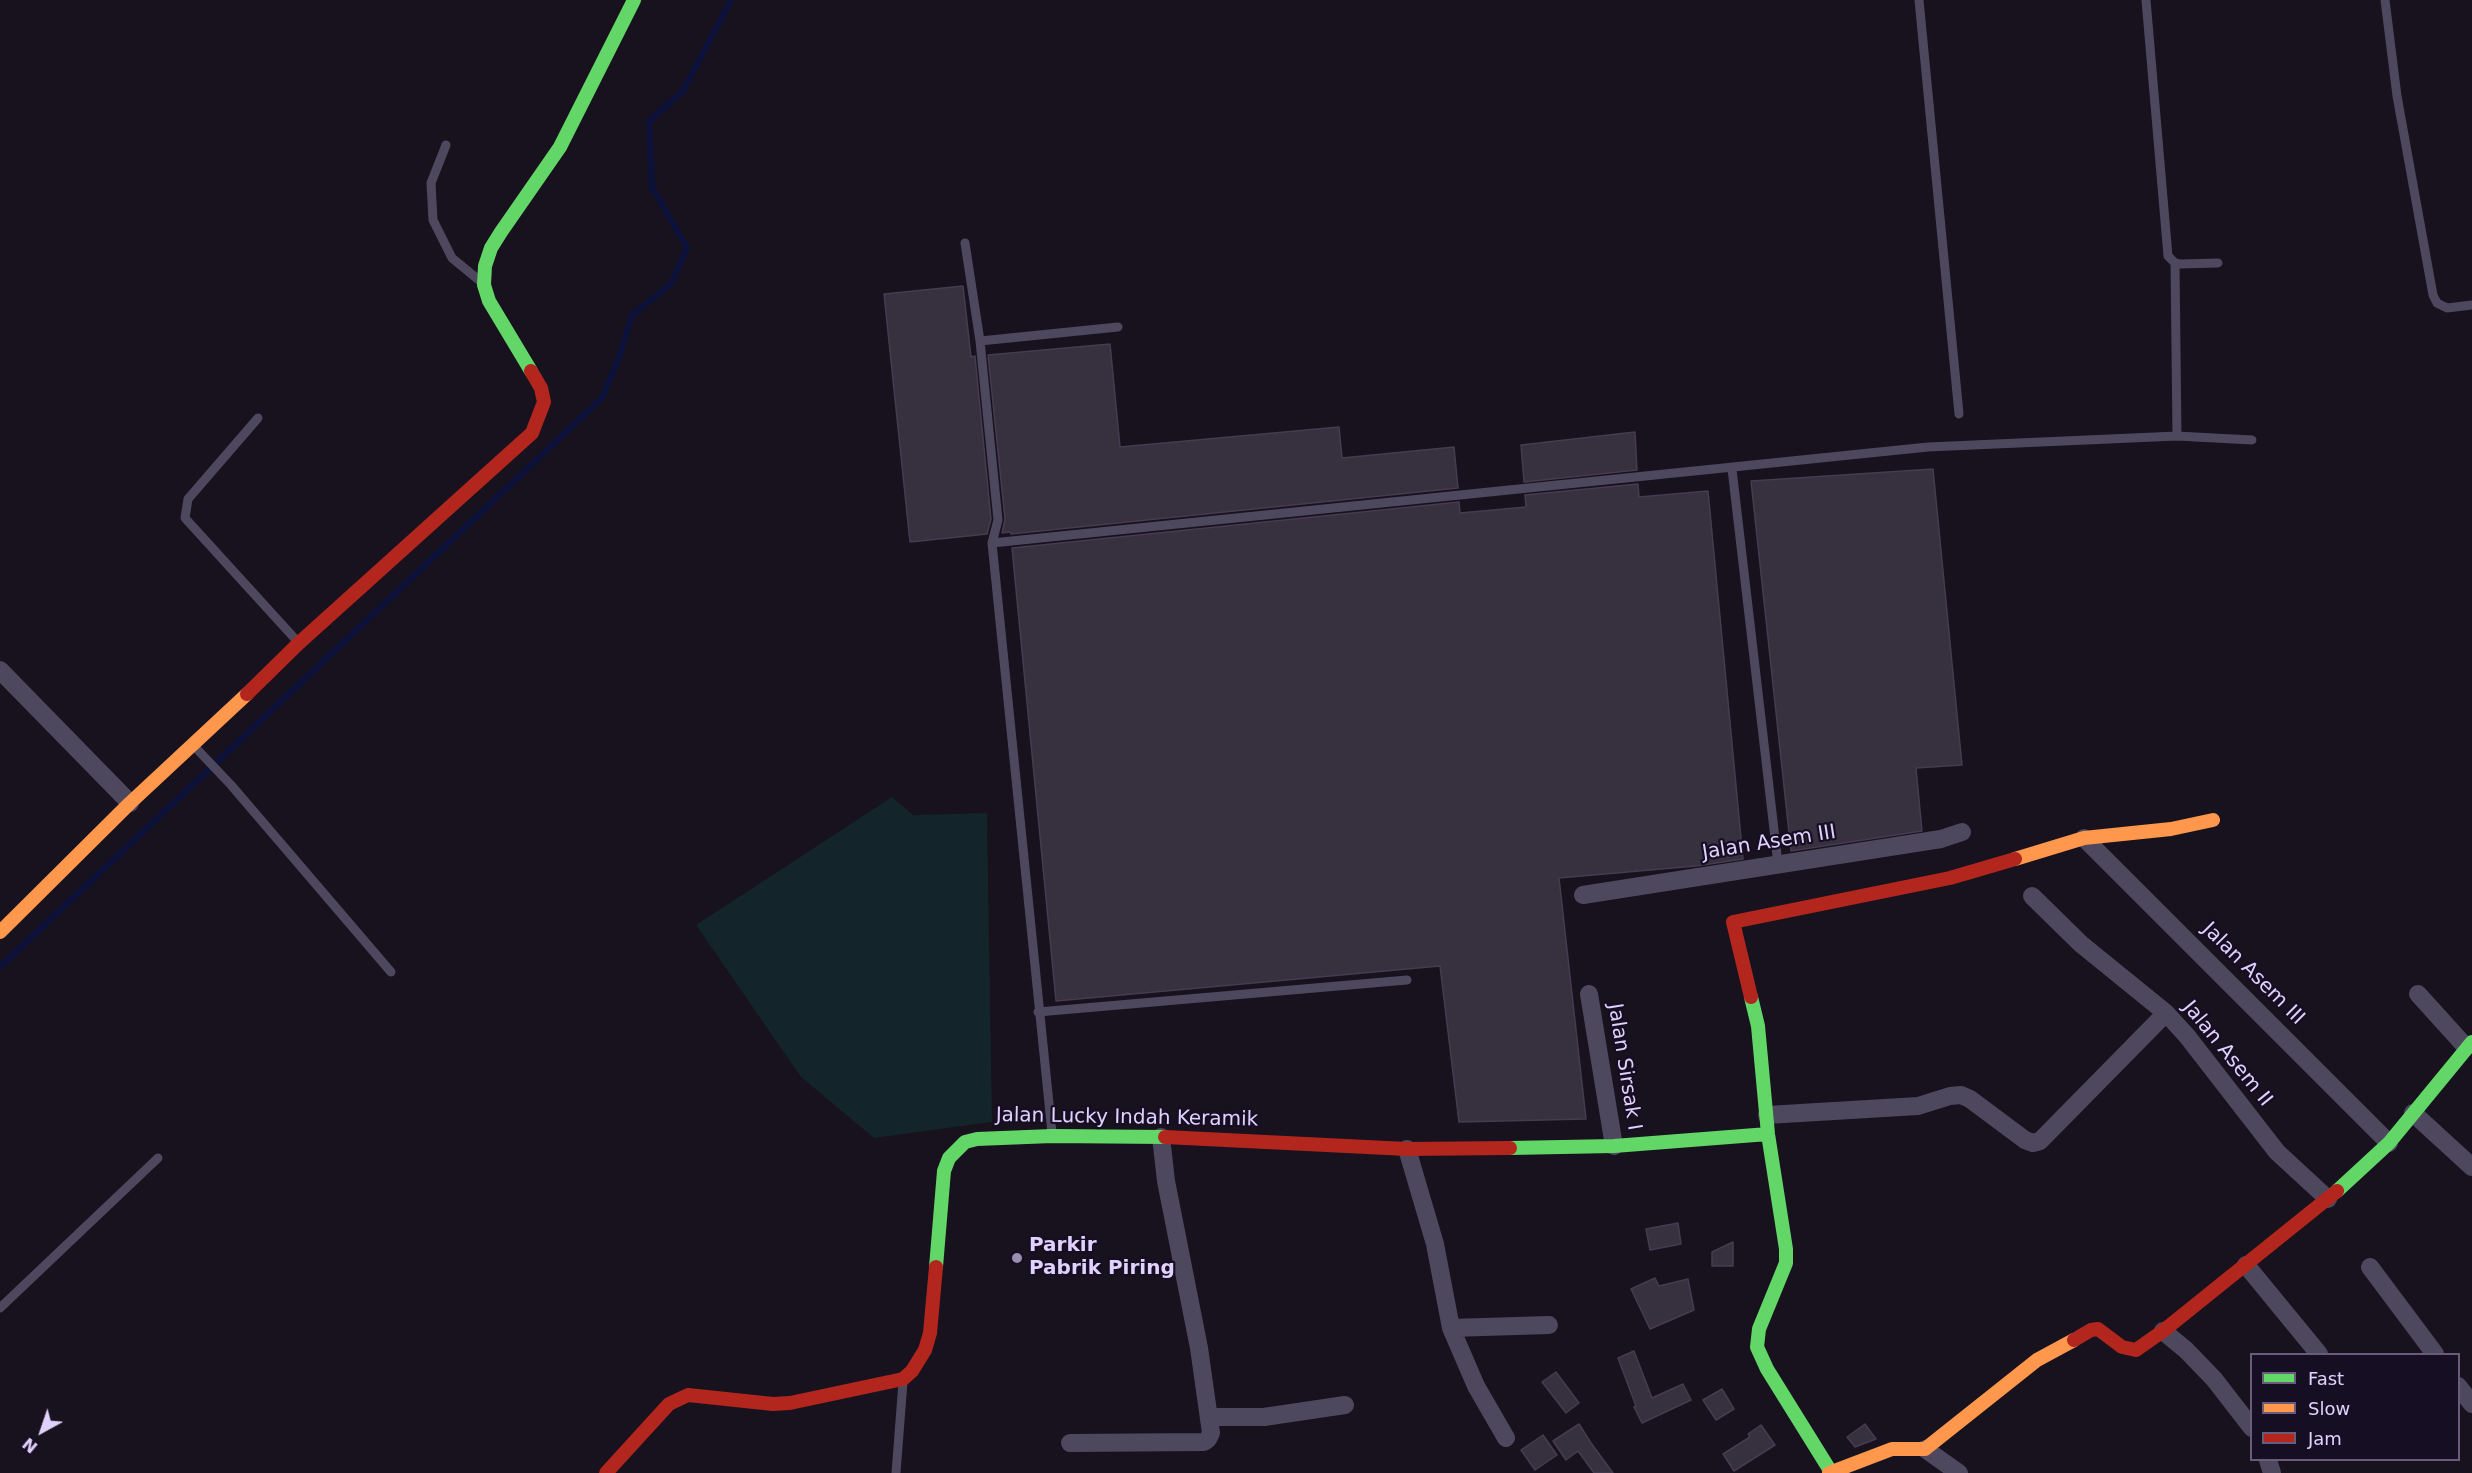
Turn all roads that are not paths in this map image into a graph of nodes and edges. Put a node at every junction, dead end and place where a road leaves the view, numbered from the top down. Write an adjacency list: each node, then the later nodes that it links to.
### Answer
1 (634, 0): 9 (street)
2 (1919, 0): 13 (lane)
3 (2146, 0): 7 (lane)
4 (2385, 0): 10 (lane)
5 (446, 145): 9 (lane)
6 (965, 243): 12 (lane)
7 (2175, 263): 8 (lane); 15 (lane)
8 (2218, 263)
9 (484, 285): 19 (street)
10 (2472, 305)
11 (1118, 327): 12 (lane)
12 (980, 341): 18 (lane)
13 (1959, 414)
14 (258, 418): 19 (lane)
15 (2177, 436): 16 (lane); 17 (lane)
16 (2252, 440)
17 (1732, 469): 18 (lane); 26 (lane)
18 (992, 543): 34 (lane)
19 (299, 643): 21 (street)
20 (0, 670): 22 (street)
21 (194, 745): 22 (street); 30 (lane)
22 (130, 802): 29 (street)
23 (2212, 820): 25 (street)
24 (1962, 832): 26 (street, Jalan Asem III)
25 (2084, 838): 38 (street); 42 (street, Jalan Asem III)
26 (1778, 864): 27 (street, Jalan Asem III)
27 (1583, 895)
28 (2032, 896): 35 (street, Jalan Asem II)
29 (0, 932)
30 (392, 972)
31 (1407, 980): 34 (lane)
32 (1589, 994): 43 (street, Jalan Sirsak I)
33 (2418, 994): 36 (street)
34 (1038, 1012): 40 (lane)
35 (2166, 1013): 38 (street); 47 (street, Jalan Asem II)
36 (2469, 1044): 37 (street)
37 (2413, 1113): 42 (street); 46 (street)
38 (1767, 1115): 39 (street)
39 (1768, 1134): 43 (street, Jalan Lucky Indah Keramik); 63 (street)
40 (1052, 1136): 41 (street, Jalan Lucky Indah Keramik); 56 (street, Jalan Lucky Indah Keramik)
41 (1161, 1137): 44 (street, Jalan Lucky Indah Keramik); 58 (street)
42 (2389, 1143): 47 (street)
43 (1614, 1146): 44 (street, Jalan Lucky Indah Keramik)
44 (1407, 1149): 52 (street)
45 (158, 1158): 50 (lane)
46 (2472, 1167)
47 (2328, 1199): 48 (street)
48 (2246, 1265): 53 (street); 54 (street)
49 (2370, 1267): 55 (street)
50 (0, 1308)
51 (1549, 1325): 52 (street)
52 (1451, 1328): 60 (street)
53 (2163, 1332): 59 (street); 62 (street)
54 (2318, 1353)
55 (2434, 1353)
56 (903, 1379): 64 (street); 65 (lane)
57 (1345, 1405): 58 (street)
58 (1210, 1417): 61 (street)
59 (2250, 1425)
60 (1506, 1438)
61 (1070, 1443)
62 (1925, 1449): 63 (street); 66 (street)
63 (1830, 1472)
64 (606, 1473)
65 (896, 1473)
66 (1959, 1473)

